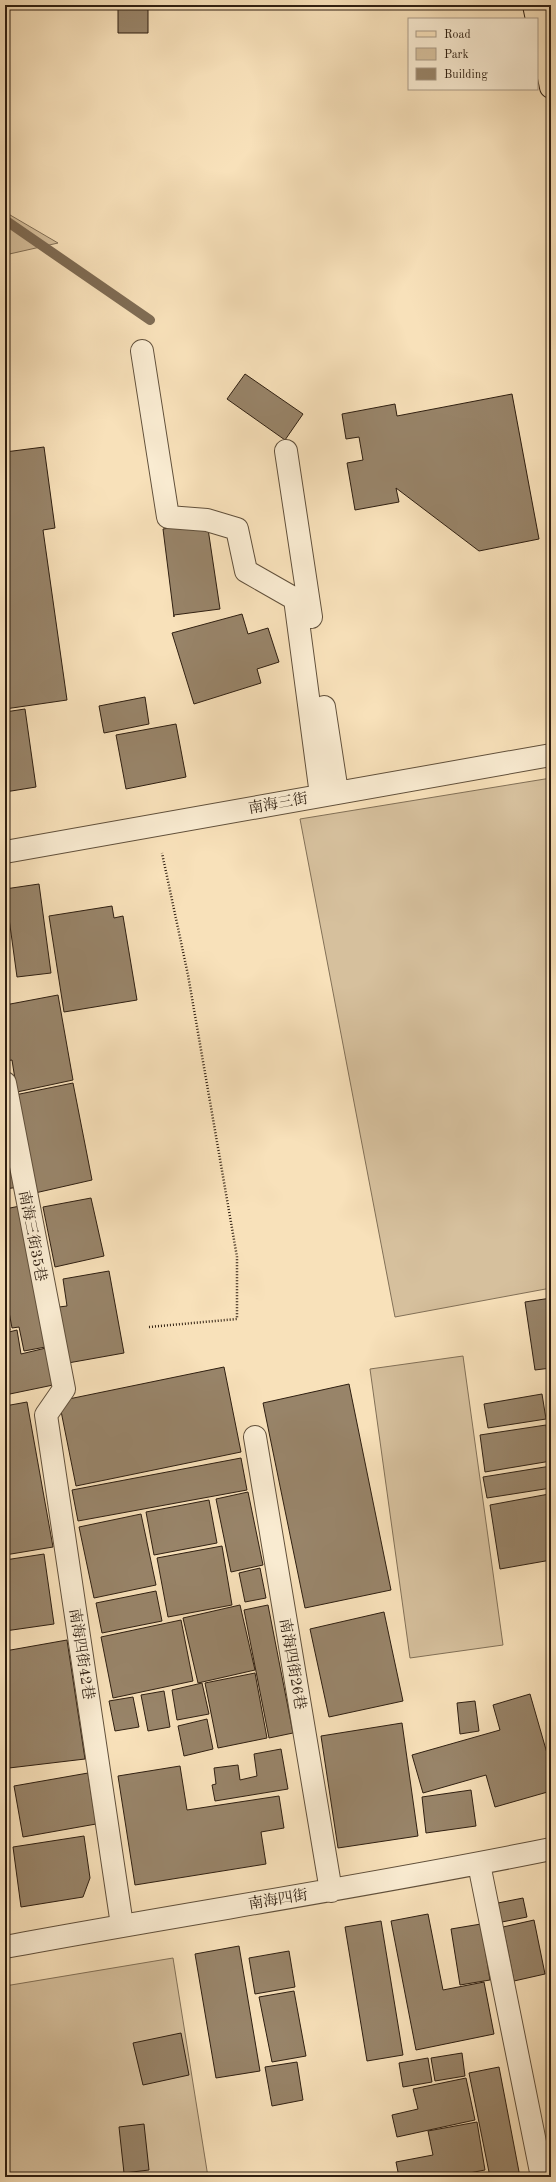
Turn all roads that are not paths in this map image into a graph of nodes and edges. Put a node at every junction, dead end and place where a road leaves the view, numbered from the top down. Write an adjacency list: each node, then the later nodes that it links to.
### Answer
1 (534, 5): 2 (main road)
2 (537, 18)
3 (538, 25): 4 (main road)
4 (551, 88)
5 (142, 351): 8 (street)
6 (286, 451): 8 (street)
7 (551, 755): 8 (street, 南海三街)
8 (329, 794): 9 (street, 南海三街)
9 (5, 852)
10 (5, 1083): 11 (street, 南海三街35巷)
11 (64, 1389): 16 (street, 南海四街42巷)
12 (255, 1437): 15 (street, 南海四街26巷)
13 (551, 1849): 14 (street, 南海四街)
14 (479, 1864): 15 (street, 南海四街); 18 (street)
15 (331, 1891): 16 (street, 南海四街)
16 (122, 1925): 17 (street, 南海四街)
17 (5, 1947)
18 (542, 2177)

